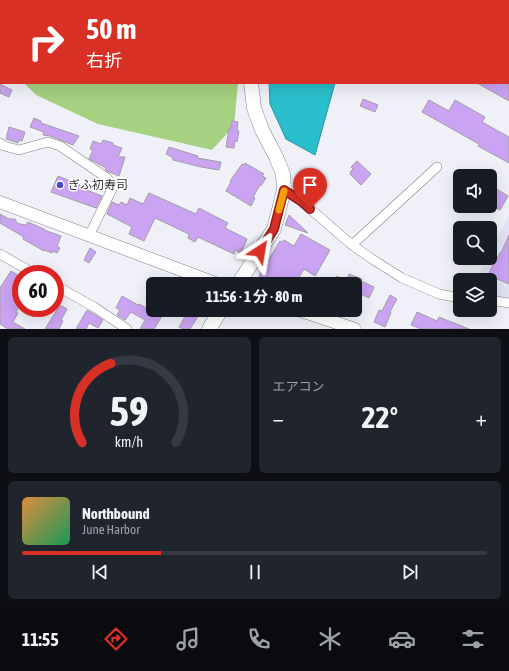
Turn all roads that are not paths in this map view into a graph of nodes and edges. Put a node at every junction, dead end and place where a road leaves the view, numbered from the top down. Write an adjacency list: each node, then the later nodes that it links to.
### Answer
1 (251, 84): 4 (main road)
2 (0, 143): 6 (street)
3 (437, 167): 7 (street)
4 (284, 190): 7 (street); 11 (main road)
5 (0, 202): 6 (street)
6 (90, 236): 10 (street)
7 (352, 245): 13 (street)
8 (0, 254): 9 (street)
9 (19, 265)
10 (199, 277)
11 (243, 277)
12 (64, 290): 18 (street)
13 (453, 297)
14 (497, 301): 15 (street)
15 (509, 303)
16 (217, 317): 19 (main road)
17 (319, 317): 20 (street)
18 (126, 329)
19 (209, 329)
20 (355, 329)

